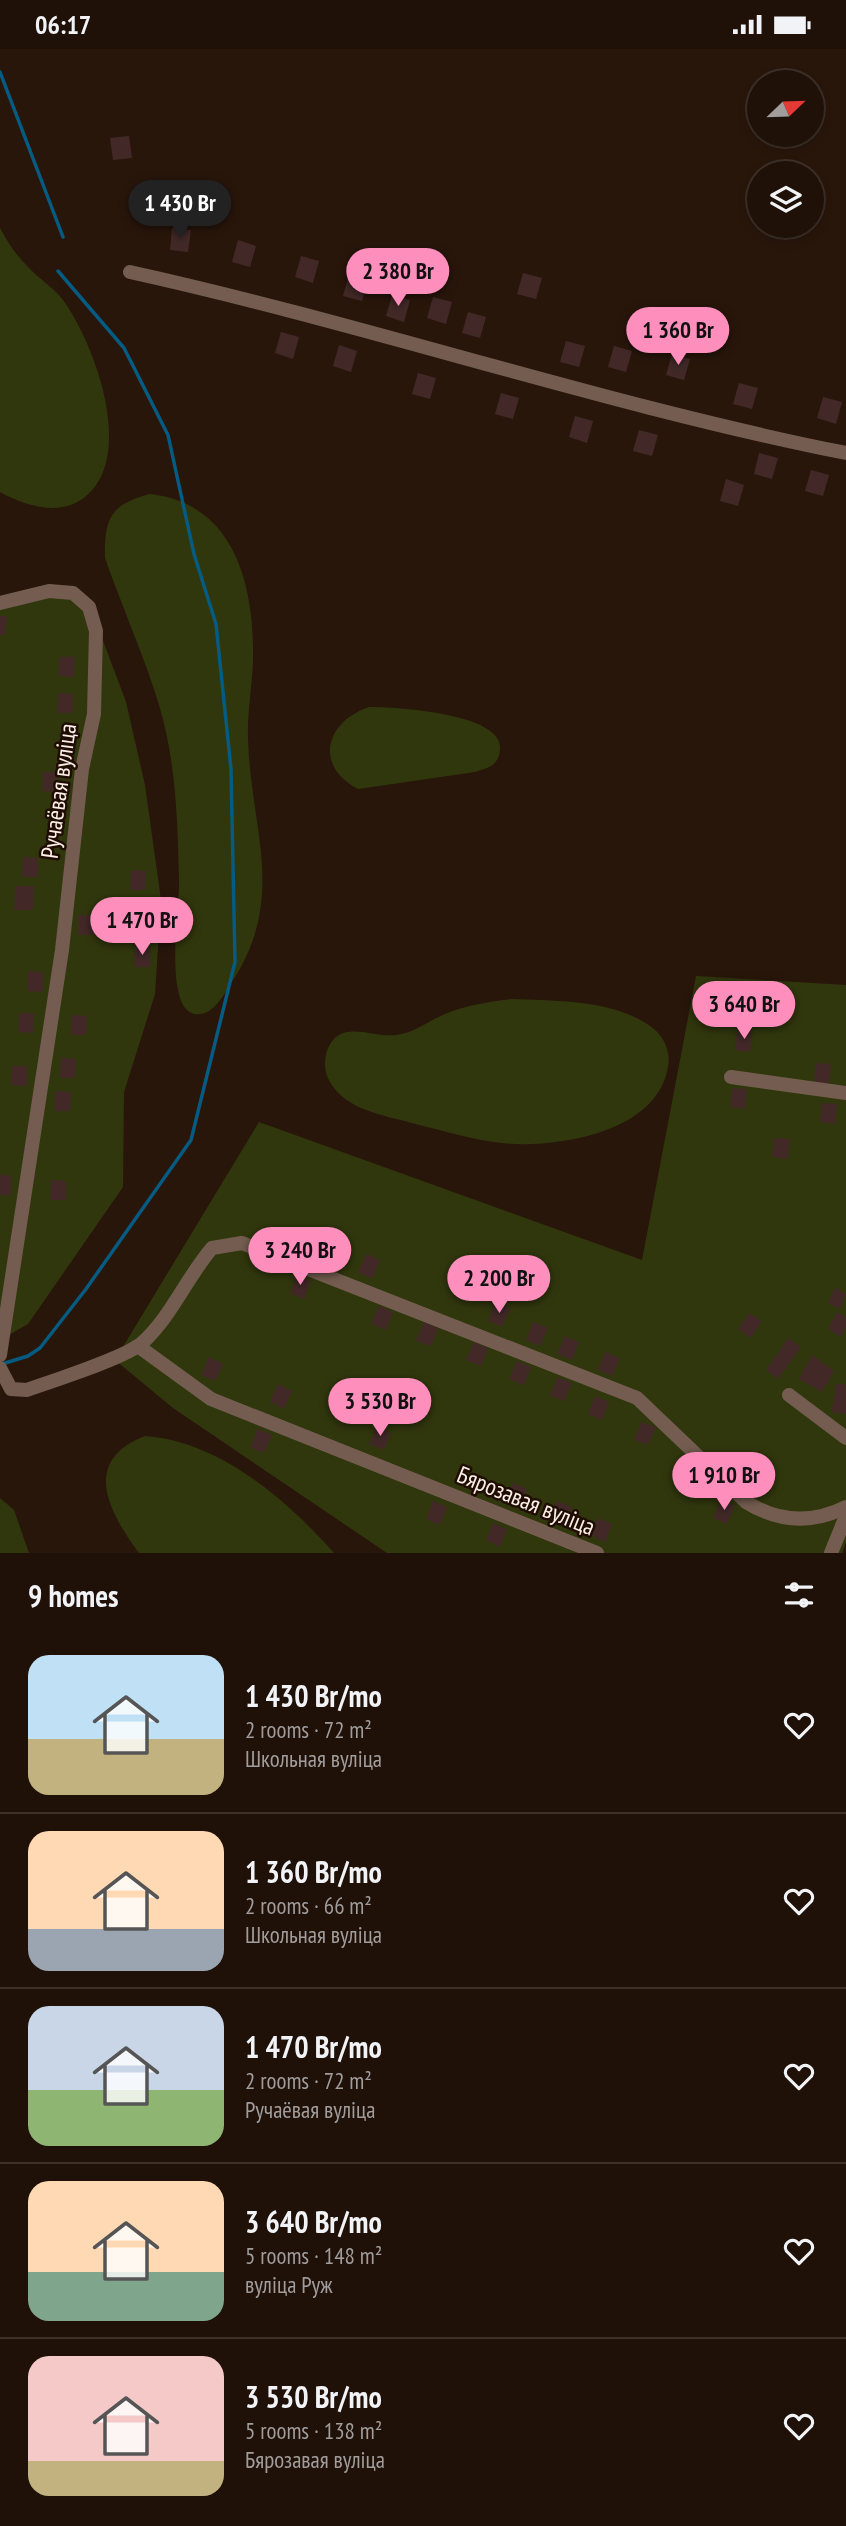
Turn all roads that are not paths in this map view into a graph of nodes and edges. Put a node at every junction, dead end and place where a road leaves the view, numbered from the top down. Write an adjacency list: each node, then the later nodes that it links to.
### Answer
1 (130, 272): 2 (street)
2 (846, 453)
3 (0, 603): 6 (street, Ручаёвая вуліца)
4 (731, 1077): 5 (street)
5 (846, 1093)
6 (1, 1340): 8 (street, Ручаёвая вуліца)
7 (138, 1346): 9 (street); 12 (street); 14 (street, Бярозавая вуліца)
8 (0, 1355)
9 (0, 1370)
10 (789, 1395): 11 (street)
11 (846, 1438)
12 (846, 1507)
13 (846, 1516): 15 (street)
14 (597, 1553)
15 (831, 1553)

